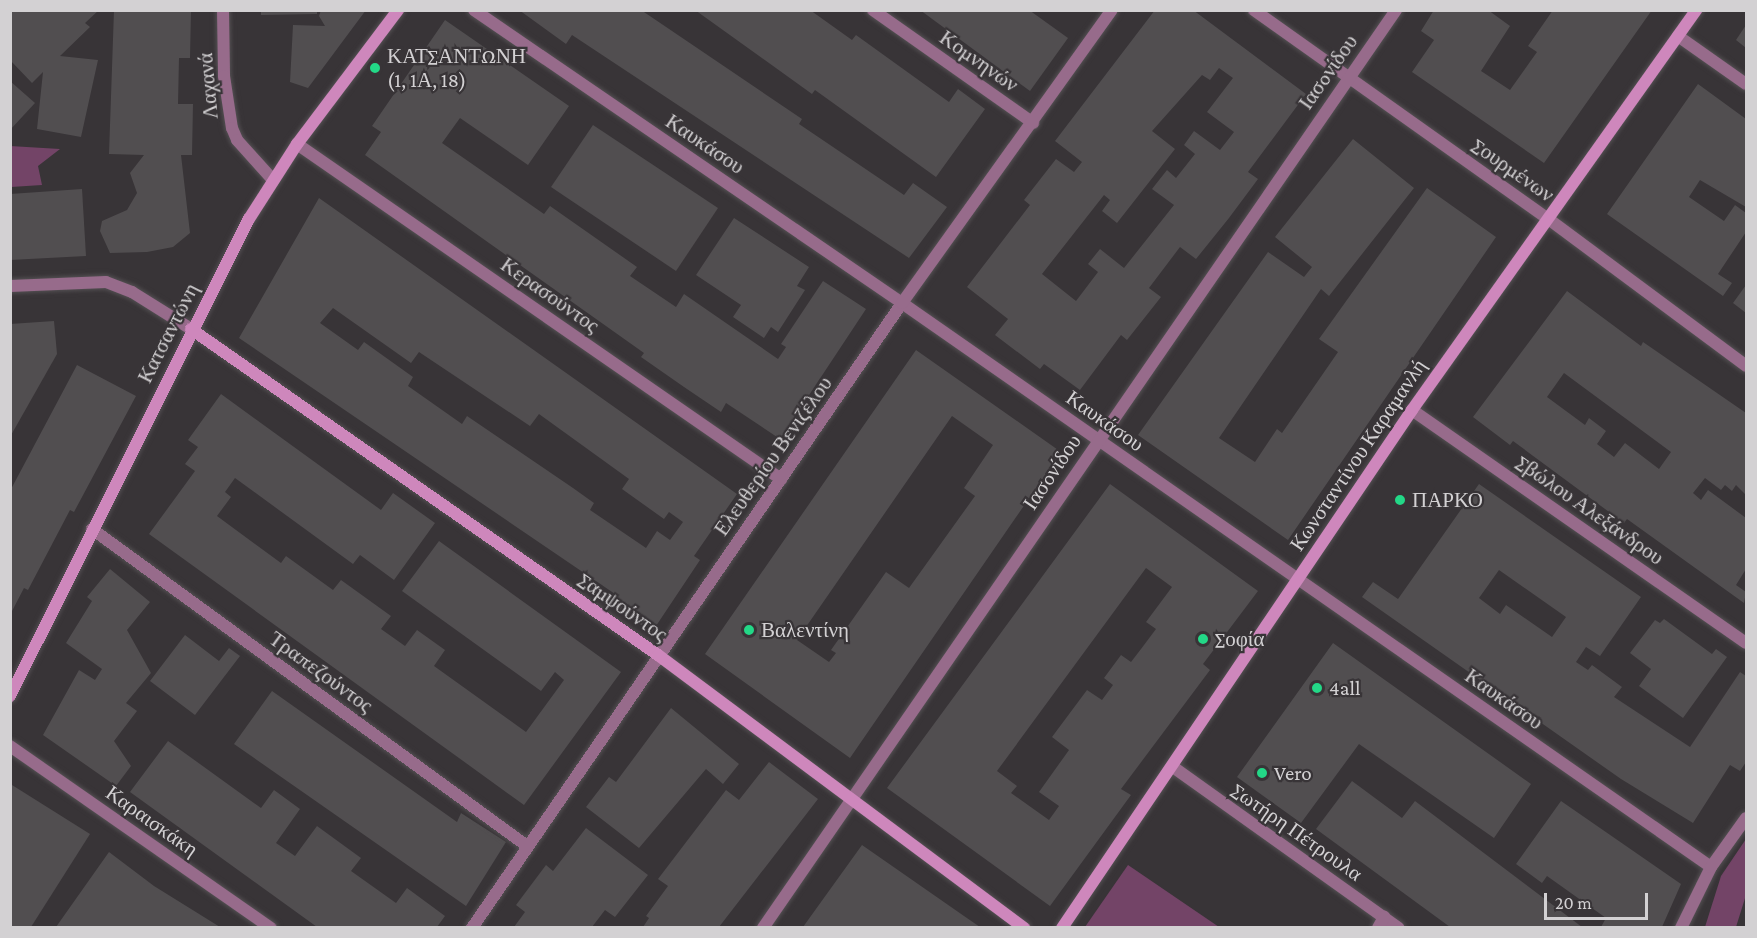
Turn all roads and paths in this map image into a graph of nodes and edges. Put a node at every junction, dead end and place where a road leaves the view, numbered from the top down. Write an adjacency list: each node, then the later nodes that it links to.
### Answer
1 (224, 10): 14 (street, Λαχανά)
2 (398, 10): 13 (street, Κατσαντώνη)
3 (474, 10): 17 (street, Καυκάσου)
4 (873, 10): 12 (street, Κομνηνών)
5 (1112, 10): 12 (street, Ελευθερίου Βενιζέλου)
6 (1254, 10): 10 (street, Σουρμένων)
7 (1396, 10): 10 (street, Ιασoνίδου)
8 (1696, 10): 9 (street, Κωνσταντίνου Καραμανλή)
9 (1678, 36): 11 (street); 15 (street, Κωνσταντίνου Καραμανλή)
10 (1349, 78): 15 (street, Σουρμένων); 21 (street, Ιασoνίδου)
11 (1746, 84)
12 (1033, 123): 17 (street, Ελευθερίου Βενιζέλου)
13 (297, 144): 14 (street, Κατσαντώνη); 22 (street, Κερασούντος)
14 (273, 180): 18 (street, Κατσαντώνη)
15 (1547, 218): 19 (street, Σουρμένων); 20 (street, Κωνσταντίνου Καραμανλή)
16 (10, 286): 18 (street)
17 (902, 303): 21 (street, Καυκάσου); 22 (street, Ελευθερίου Βενιζέλου)
18 (191, 329): 23 (street, Κατσαντώνη); 26 (street, Σαμψούντος)
19 (1746, 366)
20 (1412, 410): 24 (street, Κωνσταντίνου Καραμανλή); 25 (street, Σβώλου Αλεξάνδρου)
21 (1097, 440): 24 (street, Καυκάσου); 30 (street, Ιασoνίδου)
22 (781, 479): 26 (street, Ελευθερίου Βενιζέλου)
23 (92, 529): 27 (street, Κατσαντώνη); 32 (street, Τραπεζούντος)
24 (1297, 579): 29 (street, Κωνσταντίνου Καραμανλή); 33 (street, Καυκάσου)
25 (1746, 643)
26 (658, 656): 30 (street, Σαμψούντος); 32 (street, Ελευθερίου Βενιζέλου)
27 (11, 694)
28 (10, 746): 35 (street, Καραισκάκη)
29 (1173, 767): 34 (street, Σωτήρη Πέτρουλα); 39 (street, Κωνσταντίνου Καραμανλή)
30 (853, 799): 37 (street, Ιασoνίδου); 38 (street, Σαμψούντος)
31 (1746, 818): 33 (street)
32 (527, 846): 36 (street, Ελευθερίου Βενιζέλου)
33 (1711, 867): 41 (street)
34 (1381, 922): 40 (street, Σωτήρη Πέτρουλα)
35 (271, 927)
36 (472, 927)
37 (763, 927)
38 (1024, 927)
39 (1062, 927)
40 (1400, 927)
41 (1682, 927)

